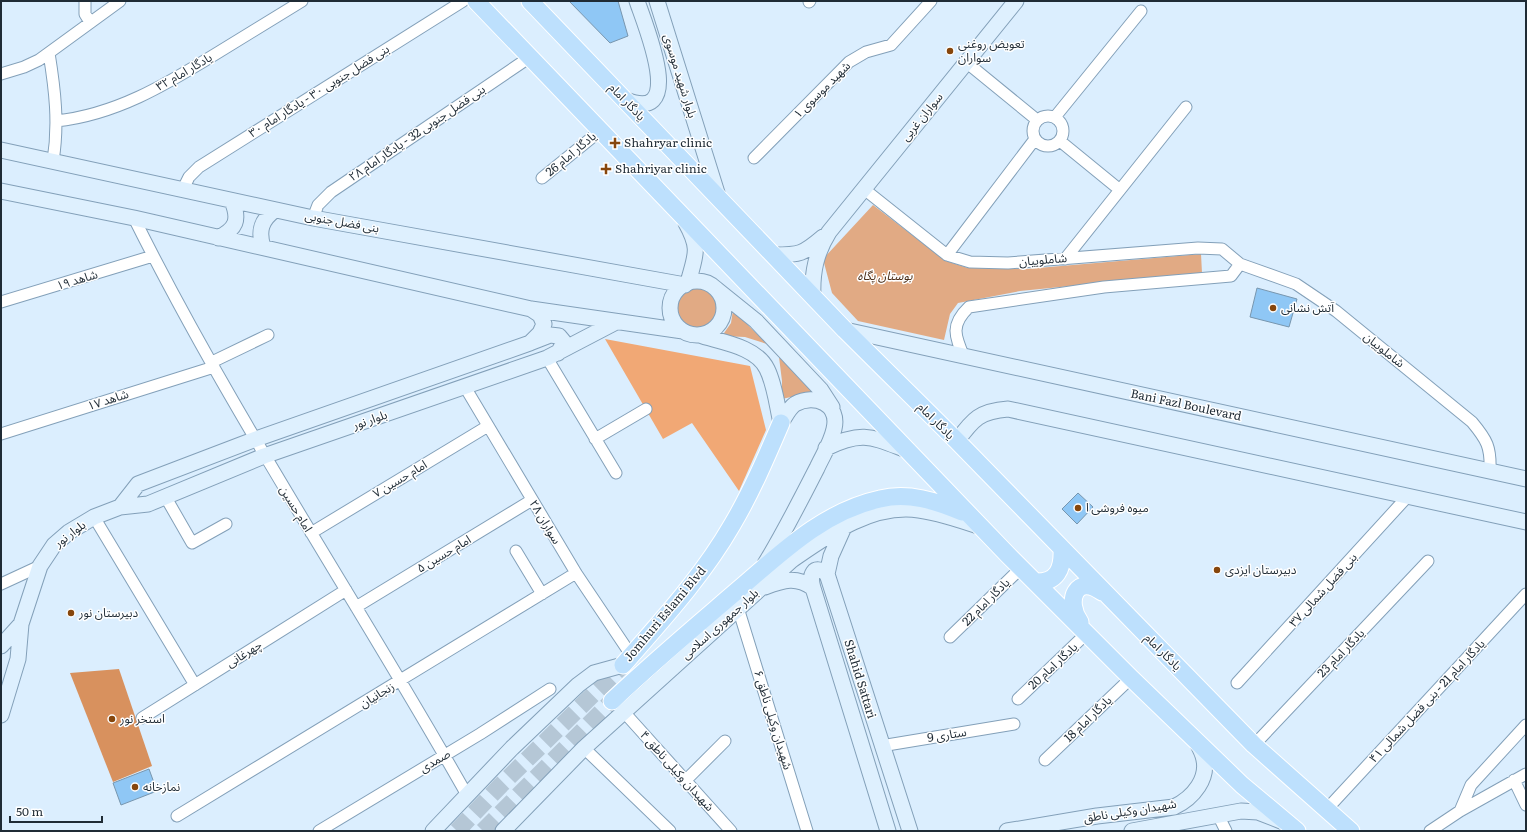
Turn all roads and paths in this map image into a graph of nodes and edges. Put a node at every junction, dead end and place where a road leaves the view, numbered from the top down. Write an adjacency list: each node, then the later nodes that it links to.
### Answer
1 (85, 1): 12 (street)
2 (120, 1): 12 (street)
3 (302, 1): 21 (street, یادگار امام ۳۲)
4 (463, 1): 29 (street, بنی فضل جنوبی ۳۰ - یادگار امام ۳۰)
5 (476, 1): 14 (main road)
6 (530, 1): 17 (main road, یادگار امام)
7 (637, 1): 17 (main road, بلوار شهید موسوی)
8 (657, 1): 33 (main road, بلوار شهید موسوی)
9 (931, 1): 26 (street, شهید موسوی ۱)
10 (1016, 1): 15 (main road, سواران غربی)
11 (1141, 11): 19 (street)
12 (90, 22): 13 (street)
13 (49, 53): 16 (street); 21 (street)
14 (530, 57): 22 (main road); 37 (street, بنی فضل جنوبی 32 - یادگار امام ۲۸)
15 (966, 62): 20 (street); 30 (main road, سواران غربی)
16 (1, 74)
17 (626, 100): 33 (main road, یادگار امام)
18 (1186, 107): 31 (street)
19 (1055, 116): 20 (street); 24 (street)
20 (1037, 120): 23 (street)
21 (56, 121): 27 (street)
22 (600, 131): 28 (street, یادگار امام 26); 38 (main road)
23 (1035, 139): 24 (street); 43 (street)
24 (1060, 141): 31 (street)
25 (1, 150): 27 (main road, بنی فضل جنوبی)
26 (754, 158)
27 (53, 161): 29 (main road, بنی فضل جنوبی)
28 (542, 178)
29 (183, 189): 34 (main road, بنی فضل جنوبی)
30 (864, 189): 39 (main road, سواران غربی); 43 (street, شاملوییان)
31 (1120, 190): 45 (street)
32 (1, 191): 36 (main road)
33 (718, 196): 42 (main road, یادگار امام)
34 (232, 201): 35 (main road, بنی فضل جنوبی); 40 (main road)
35 (275, 210): 37 (main road, بنی فضل جنوبی); 41 (main road)
36 (134, 218): 40 (main road); 44 (street, امام حسین)
37 (314, 218): 47 (main road, بنی فضل جنوبی)
38 (683, 219): 47 (main road); 71 (main road)
39 (829, 232): 42 (main road); 49 (main road)
40 (218, 238): 41 (main road)
41 (263, 248): 51 (main road)
42 (774, 255): 49 (main road, یادگار امام)
43 (947, 255): 45 (street, شاملوییان)
44 (153, 256): 50 (street, شاهد ۱۹); 60 (street, امام حسین)
45 (1065, 259): 46 (street, شاملوییان)
46 (1240, 264): 59 (street); 73 (street, شاملوییان)
47 (686, 284): 48 (main road); 54 (main road)
48 (715, 288): 56 (main road); 63 (main road)
49 (813, 296): 53 (main road, یادگار امام)
50 (1, 302)
51 (531, 309): 52 (main road); 57 (main road)
52 (616, 322): 54 (main road); 58 (main road, بلوار نور)
53 (845, 330): 59 (main road, Bani Fazl Boulevard); 69 (main road, یادگار امام)
54 (683, 331): 56 (main road)
55 (268, 334): 60 (street, شاهد ۱۷)
56 (699, 335): 64 (main road)
57 (530, 343): 58 (main road, بلوار نور); 67 (main road, بلوار نور)
58 (552, 355): 61 (main road, بلوار نور); 68 (street)
59 (964, 357): 73 (main road, Bani Fazl Boulevard)
60 (213, 364): 66 (street, شاهد ۱۷); 67 (street, امام حسین)
61 (465, 387): 65 (street, سواران ۲۸); 72 (main road, بلوار نور)
62 (646, 410): 68 (street)
63 (833, 410): 64 (main road); 70 (main road)
64 (781, 423): 109 (main road, Jomhuri Eslami Blvd)
65 (488, 426): 78 (street, سواران ۲۸); 86 (street, امام حسین ۷)
66 (1, 434)
67 (256, 439): 72 (street, امام حسین); 79 (main road, بلوار نور)
68 (595, 439): 74 (street)
69 (957, 441): 77 (main road); 87 (main road, یادگار امام)
70 (829, 442): 71 (main road); 92 (main road)
71 (909, 451): 80 (main road)
72 (264, 456): 76 (main road, بلوار نور); 86 (street, امام حسین)
73 (1490, 471): 75 (main road, Bani Fazl Boulevard)
74 (616, 473)
75 (1526, 479)
76 (165, 496): 79 (main road, بلوار نور); 83 (street)
77 (1408, 496): 82 (main road); 112 (street, بنی فضل شمالی ۳۷)
78 (532, 500): 93 (street, سواران ۲۸); 103 (street, امام حسین ۵)
79 (120, 507): 81 (main road, بلوار نور)
80 (968, 514): 85 (main road); 92 (main road, Jomhuri Eslami Blvd)
81 (94, 517): 90 (main road, بلوار نور); 113 (street)
82 (1526, 522)
83 (226, 524)
84 (844, 527): 85 (main road, بلوار جمهوری اسلامی); 94 (main road, Shahid Sattari); 99 (main road, بلوار جمهوری اسلامی)
85 (981, 527): 91 (main road)
86 (311, 533): 98 (street, امام حسین)
87 (1062, 549): 95 (main road); 102 (main road, یادگار امام)
88 (516, 551): 100 (street)
89 (1428, 561): 123 (street, یادگار امام 23)
90 (40, 566): 96 (street); 105 (main road, بلوار نور)
91 (1021, 568): 95 (main road); 107 (street, یادگار امام 22)
92 (762, 569): 116 (main road, Jomhuri Eslami Blvd)
93 (576, 573): 100 (street, زنجانیان); 109 (street, سواران ۲۸)
94 (827, 574): 97 (main road); 124 (main road, Shahid Sattari)
95 (1035, 582): 106 (main road)
96 (1, 584)
97 (813, 588): 99 (main road); 144 (main road, Shahid Sattari)
98 (346, 590): 103 (street, امام حسین); 113 (street, چهرغانی)
99 (759, 590): 104 (main road, بلوار جمهوری اسلامی)
100 (542, 594): 111 (street, زنجانیان)
101 (1526, 594): 133 (street, یادگار امام 21 - بنی فضل شمالی ۴۱)
102 (1107, 596): 106 (main road); 123 (main road, یادگار امام)
103 (356, 607): 111 (street, امام حسین)
104 (738, 608): 116 (main road, بلوار جمهوری اسلامی); 143 (street, شهیدان وکیلی ناطق ۶)
105 (21, 624): 108 (main road, بلوار نور); 117 (main road, بلوار نور)
106 (1087, 633): 110 (main road); 115 (street, یادگار امام 20)
107 (950, 637)
108 (1, 646)
109 (627, 660): 131 (main road, Jomhuri Eslami Blvd)
110 (1131, 678): 122 (main road); 127 (street, یادگار امام 18)
111 (400, 680): 126 (street, امام حسین); 136 (street, زنجانیان)
112 (1237, 683)
113 (194, 685): 118 (street, چهرغانی)
114 (550, 689): 126 (street, صمدی)
115 (1018, 699)
116 (617, 706): 125 (main road, بلوار جمهوری اسلامی); 130 (street, شهیدان وکیلی ناطق ۴)
117 (1, 715)
118 (142, 718)
119 (1014, 724): 124 (street, ستاری 9)
120 (1526, 725): 134 (street)
121 (725, 742): 130 (street)
122 (1197, 742): 137 (main road); 146 (main road, شهیدان وکیلی ناطق)
123 (1254, 745): 133 (main road, یادگار امام)
124 (881, 746): 145 (main road, Shahid Sattari)
125 (584, 748): 140 (main road, بلوار جمهوری اسلامی); 141 (street)
126 (445, 755): 131 (street, امام حسین); 138 (street, صمدی)
127 (1045, 760)
128 (1526, 774): 129 (street)
129 (1514, 780): 132 (street); 134 (street)
130 (685, 781): 142 (street, شهیدان وکیلی ناطق ۴)
131 (467, 795): 139 (main road, Jomhuri Eslami Blvd)
132 (1526, 805)
133 (1327, 809): 149 (main road, یادگار امام)
134 (1460, 811): 150 (street)
135 (1218, 815): 137 (main road, شهیدان وکیلی ناطق); 147 (main road, شهیدان وکیلی ناطق); 148 (street)
136 (177, 816)
137 (1293, 828)
138 (319, 831)
139 (433, 831)
140 (503, 831)
141 (670, 831)
142 (731, 831)
143 (807, 831)
144 (888, 831)
145 (910, 831)
146 (1008, 831)
147 (1132, 831)
148 (1226, 831)
149 (1351, 831)
150 (1430, 831)

